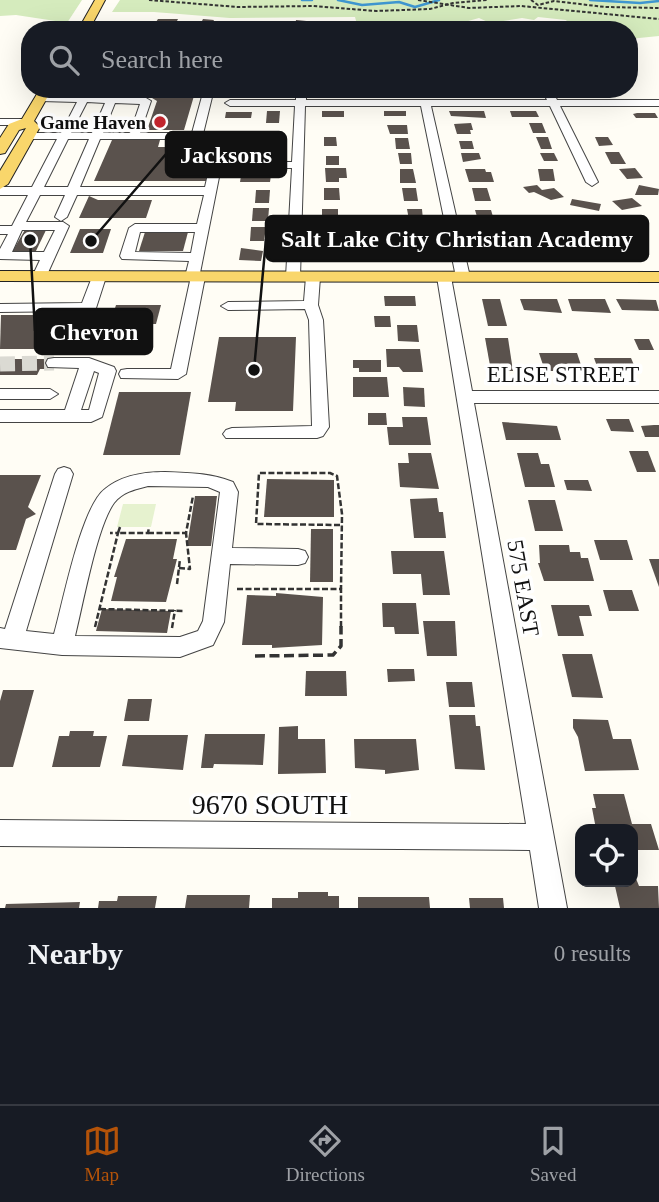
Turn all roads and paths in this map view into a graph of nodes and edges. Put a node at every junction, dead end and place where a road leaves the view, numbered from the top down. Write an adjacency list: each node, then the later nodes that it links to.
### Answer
1 (100, 0): 11 (main road)
2 (149, 0): 7 (path)
3 (419, 0): 7 (path)
4 (487, 0): 7 (path)
5 (531, 0): 8 (path)
6 (540, 0): 8 (path)
7 (445, 4): 8 (path)
8 (542, 6): 9 (path); 10 (path)
9 (659, 8)
10 (659, 19)
11 (88, 21)
12 (42, 98): 24 (main road)
13 (84, 98): 17 (street); 25 (street)
14 (207, 98): 28 (street)
15 (300, 98): 19 (street)
16 (552, 98): 21 (street)
17 (111, 101): 26 (street); 27 (street)
18 (230, 103): 19 (street)
19 (300, 103): 20 (street); 31 (street)
20 (425, 103): 21 (street); 50 (street, 575 EAST)
21 (554, 103): 22 (street); 32 (street)
22 (659, 103)
23 (0, 122): 24 (street)
24 (27, 129): 25 (street); 29 (main road); 33 (main road)
25 (64, 136): 26 (street); 35 (street)
26 (96, 136): 27 (street); 36 (street)
27 (134, 136): 28 (street)
28 (197, 136): 37 (street)
29 (0, 150)
30 (231, 165): 31 (street)
31 (298, 165): 48 (street)
32 (592, 182)
33 (0, 184)
34 (0, 191): 35 (street)
35 (36, 191): 36 (street); 39 (street)
36 (72, 191): 37 (street); 38 (street)
37 (211, 191): 40 (street)
38 (61, 217)
39 (17, 228): 41 (street); 42 (street); 42 (street)
40 (204, 228): 43 (street); 43 (street)
41 (0, 230)
42 (49, 256): 45 (street)
43 (198, 257): 47 (street)
44 (0, 276): 45 (main road)
45 (39, 277): 46 (main road)
46 (99, 277): 47 (main road); 54 (street)
47 (195, 277): 48 (main road); 59 (street)
48 (293, 277): 49 (main road)
49 (313, 277): 50 (main road); 52 (street)
50 (453, 277): 51 (main road); 62 (street, 575 EAST)
51 (659, 277)
52 (311, 305): 53 (street); 66 (street)
53 (228, 306)
54 (87, 307): 55 (street); 56 (street)
55 (0, 308)
56 (141, 341)
57 (54, 363): 58 (street)
58 (89, 363): 65 (street); 65 (street)
59 (127, 374)
60 (0, 394): 61 (street)
61 (50, 394)
62 (466, 397): 63 (street, ELISE STREET); 91 (street, 575 EAST)
63 (659, 397)
64 (0, 416): 65 (street)
65 (72, 416)
66 (232, 434)
67 (64, 474): 87 (street)
68 (194, 488): 74 (path)
69 (340, 525): 69 (path); 81 (path)
70 (120, 527): 72 (path)
71 (149, 527): 73 (path)
72 (118, 533): 73 (path); 82 (path)
73 (148, 533): 74 (path)
74 (186, 534): 78 (path)
75 (221, 556): 76 (street); 88 (street); 88 (street)
76 (298, 557)
77 (180, 559): 78 (path)
78 (180, 568): 79 (path)
79 (177, 584)
80 (230, 589): 81 (path)
81 (341, 589): 89 (path)
82 (100, 609): 83 (path); 85 (path)
83 (175, 610): 84 (path); 86 (path)
84 (183, 611)
85 (94, 634)
86 (171, 635)
87 (7, 638): 88 (street)
88 (62, 645)
89 (255, 656)
90 (0, 833): 91 (street, 9670 SOUTH)
91 (540, 837): 92 (street, 575 EAST)
92 (553, 908)

